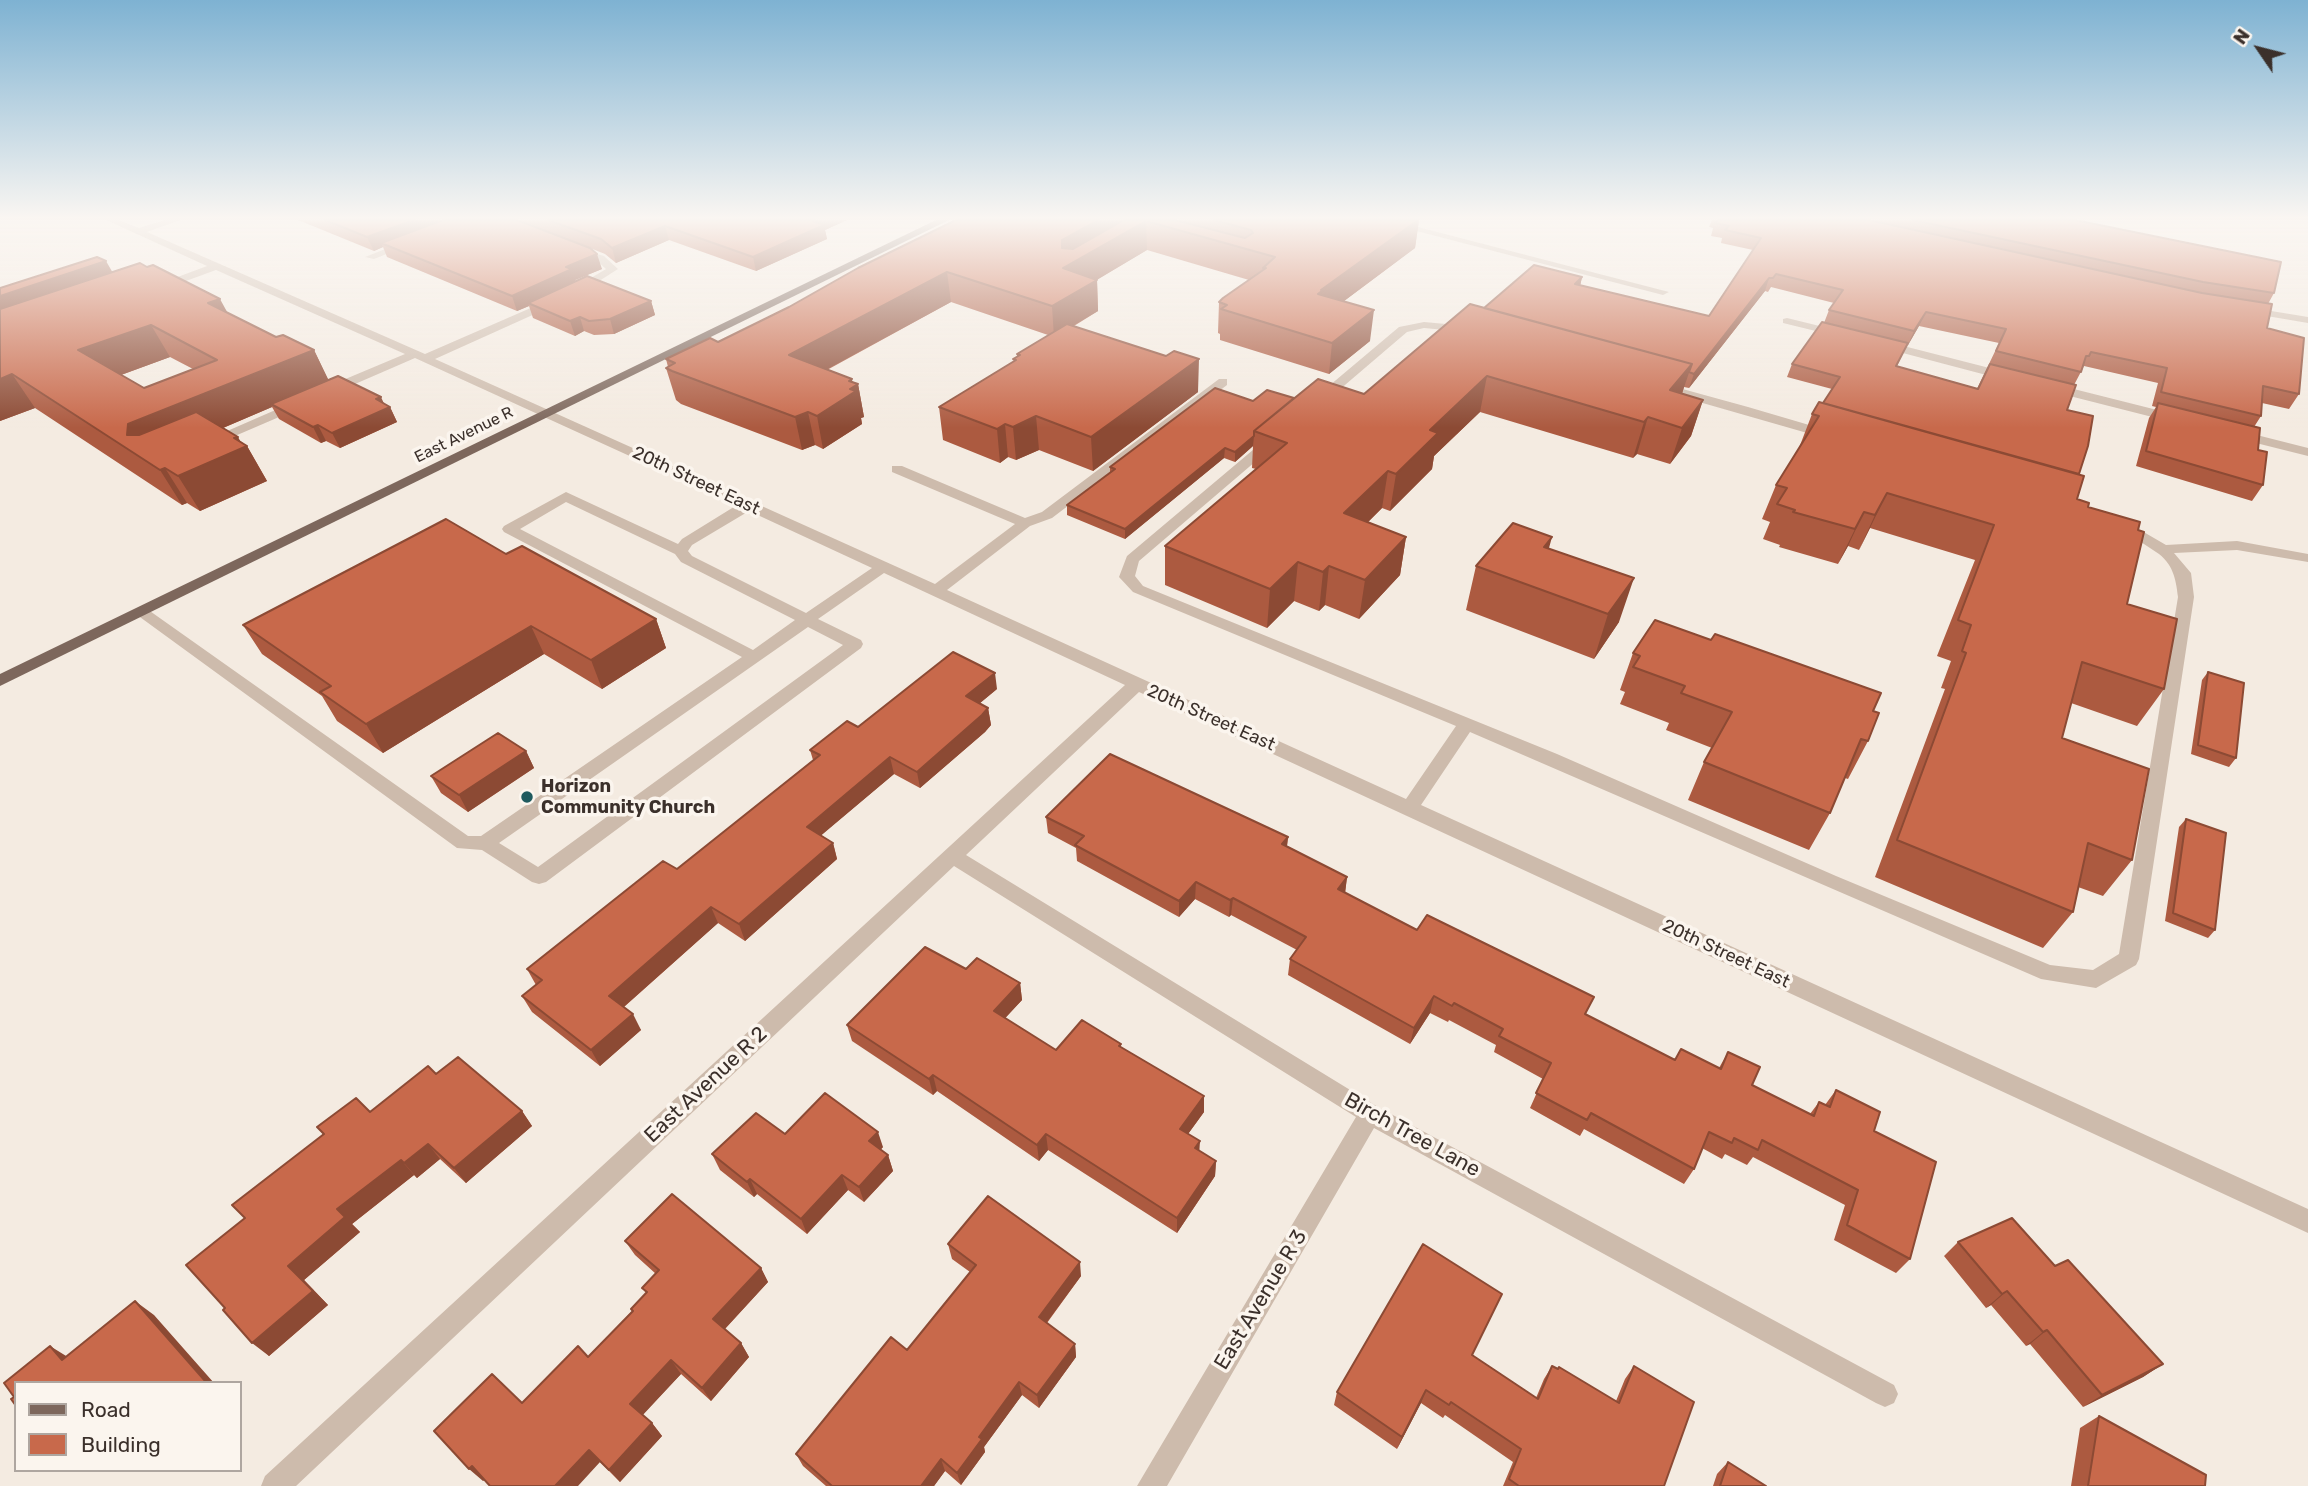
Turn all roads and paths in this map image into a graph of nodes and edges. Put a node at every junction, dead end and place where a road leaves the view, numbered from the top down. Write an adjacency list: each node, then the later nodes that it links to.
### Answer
1 (153, 289): 6 (street)
2 (267, 289): 13 (street, 20th Street East)
3 (579, 289): 13 (street)
4 (802, 289): 15 (main road, East Avenue R)
5 (1653, 289): 7 (street)
6 (148, 291)
7 (1663, 292)
8 (2232, 307): 9 (street)
9 (2308, 320)
10 (1787, 321): 11 (street)
11 (1854, 338)
12 (1867, 341): 16 (street)
13 (420, 357): 15 (street, 20th Street East); 18 (street)
14 (1223, 382): 22 (street)
15 (548, 413): 21 (street, 20th Street East); 28 (main road, East Avenue R)
16 (2188, 422)
17 (2228, 432): 19 (street)
18 (193, 449)
19 (2308, 452)
20 (897, 469): 22 (street)
21 (748, 505): 24 (street); 26 (street, 20th Street East)
22 (1025, 523): 27 (street)
23 (2164, 550): 25 (street); 33 (street); 33 (street)
24 (681, 551): 29 (street); 30 (street)
25 (2308, 558)
26 (883, 567): 27 (street, 20th Street East); 29 (street)
27 (935, 592): 32 (street, 20th Street East)
28 (141, 612): 31 (main road, East Avenue R); 35 (street)
29 (807, 620): 30 (street); 35 (street)
30 (754, 657): 35 (street)
31 (0, 681)
32 (1136, 685): 34 (street, 20th Street East); 36 (street, East Avenue R 2)
33 (1467, 723): 34 (street)
34 (1409, 808): 38 (street, 20th Street East)
35 (485, 843)
36 (953, 856): 37 (street, Birch Tree Lane); 40 (street, East Avenue R 2)
37 (1370, 1114): 39 (street, Birch Tree Lane); 41 (street, East Avenue R 3)
38 (2308, 1221)
39 (1885, 1394)
40 (275, 1486)
41 (1151, 1486)

